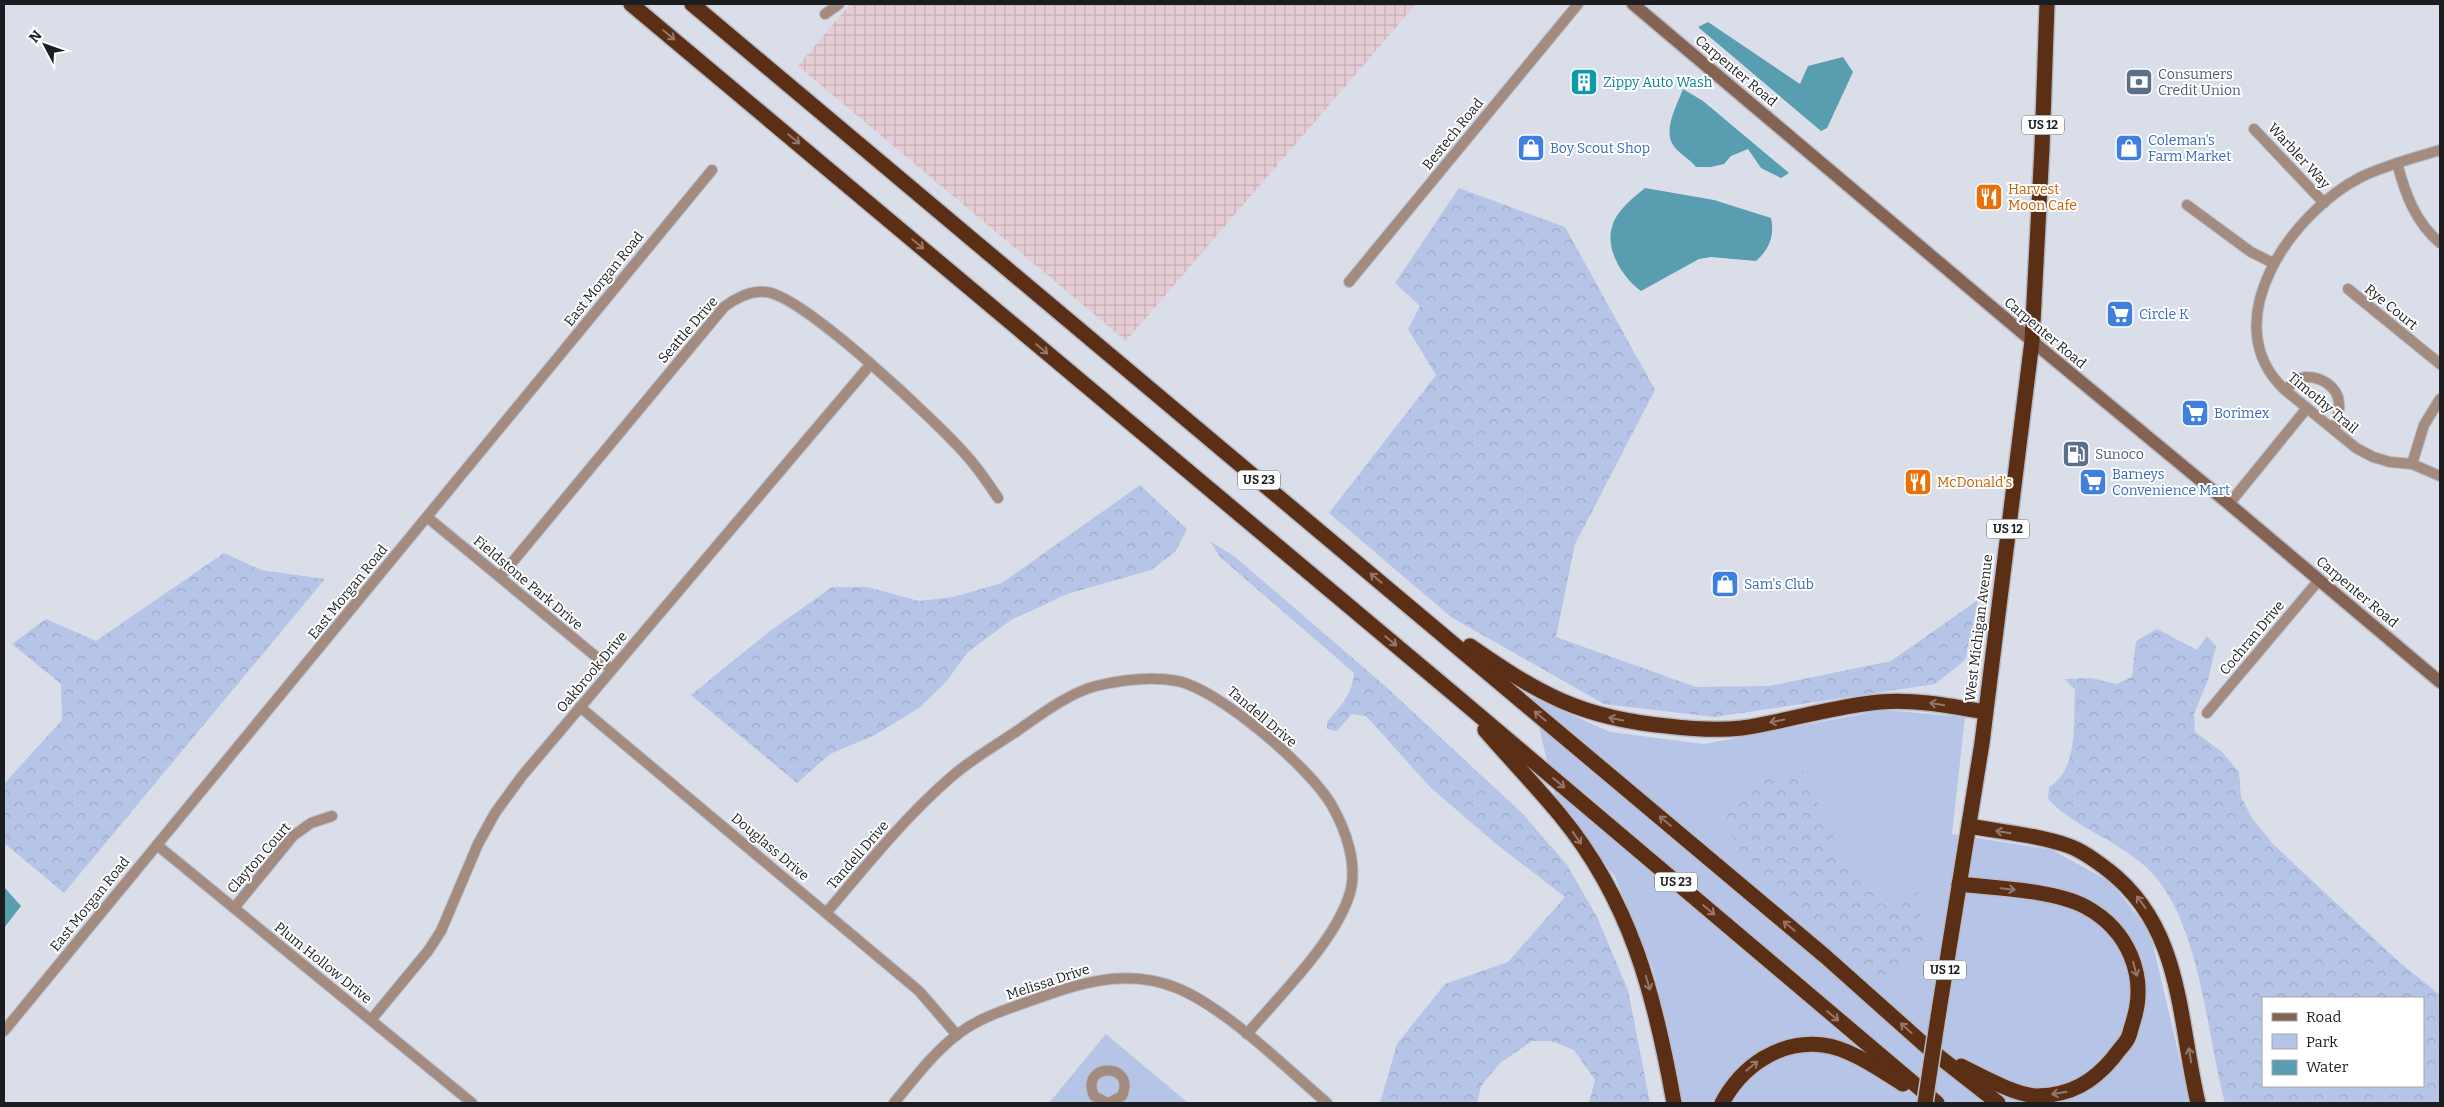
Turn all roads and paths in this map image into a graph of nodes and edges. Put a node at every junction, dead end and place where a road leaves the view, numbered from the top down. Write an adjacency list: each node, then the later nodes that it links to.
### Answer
1 (631, 4): 35 (highway, US 23, one-way to 35)
2 (692, 4): 32 (highway, US 23, one-way to 2)
3 (839, 4): 7 (street)
4 (1578, 4): 16 (street, Bestech Road)
5 (1634, 4): 18 (main road, Carpenter Road)
6 (2047, 4): 18 (highway, West Michigan Avenue / US 12)
7 (825, 14)
8 (2254, 129): 12 (street, Warbler Way)
9 (2440, 150): 10 (street, Timothy Trail)
10 (2397, 163): 12 (street, Timothy Trail); 14 (street)
11 (712, 170): 29 (street, East Morgan Road)
12 (2324, 203): 15 (street, Timothy Trail)
13 (2187, 204): 15 (street)
14 (2440, 243)
15 (2273, 264): 21 (street, Timothy Trail)
16 (1349, 282)
17 (2348, 289): 19 (street, Rye Court)
18 (2032, 342): 28 (main road, Carpenter Road); 37 (highway, West Michigan Avenue / US 12)
19 (2440, 364)
20 (870, 365): 27 (street, Seattle Drive); 30 (street, Seattle Drive); 33 (street, Oakbrook Drive)
21 (2285, 390): 23 (street, Timothy Trail); 24 (street)
22 (2440, 399): 25 (street)
23 (2307, 408): 24 (street, Timothy Trail); 28 (street)
24 (2334, 430): 25 (street, Timothy Trail)
25 (2412, 464): 26 (street, Timothy Trail)
26 (2440, 476)
27 (998, 498)
28 (2229, 504): 31 (main road, Carpenter Road)
29 (427, 517): 30 (street, Fieldstone Park Drive); 41 (street, East Morgan Road)
30 (500, 577): 33 (street, Fieldstone Park Drive)
31 (2319, 580): 34 (main road, Carpenter Road); 38 (street, Cochran Drive)
32 (1394, 593): 37 (highway, one-way to 32); 49 (highway, US 23, one-way to 32)
33 (611, 669): 36 (street, Oakbrook Drive)
34 (2440, 682)
35 (1455, 694): 53 (highway, one-way to 53); 56 (highway, US 23, one-way to 56)
36 (580, 707): 44 (street, Douglass Drive); 45 (street, Oakbrook Drive)
37 (1986, 712): 40 (highway, West Michigan Avenue / US 12)
38 (2206, 714)
39 (332, 816): 43 (street, Clayton Court)
40 (1969, 826): 42 (highway, West Michigan Avenue / US 12); 58 (highway, one-way to 40)
41 (157, 844): 43 (street, Plum Hollow Drive); 46 (street, East Morgan Road)
42 (1959, 884): 49 (highway, one-way to 49); 55 (highway, West Michigan Avenue / US 12, bridge)
43 (234, 908): 45 (street, Plum Hollow Drive)
44 (827, 912): 47 (street, Tandell Drive); 48 (street, Douglass Drive)
45 (371, 1020): 50 (street, Plum Hollow Drive)
46 (4, 1031)
47 (1246, 1034): 48 (street, Melissa Drive); 52 (street, Melissa Drive)
48 (957, 1035): 51 (street, Melissa Drive)
49 (1928, 1048): 57 (highway, US 23)
50 (472, 1103)
51 (894, 1103)
52 (1327, 1103)
53 (1674, 1103)
54 (1722, 1103): 56 (highway, one-way to 56)
55 (1925, 1103)
56 (1936, 1103)
57 (1998, 1103)
58 (2198, 1103)

